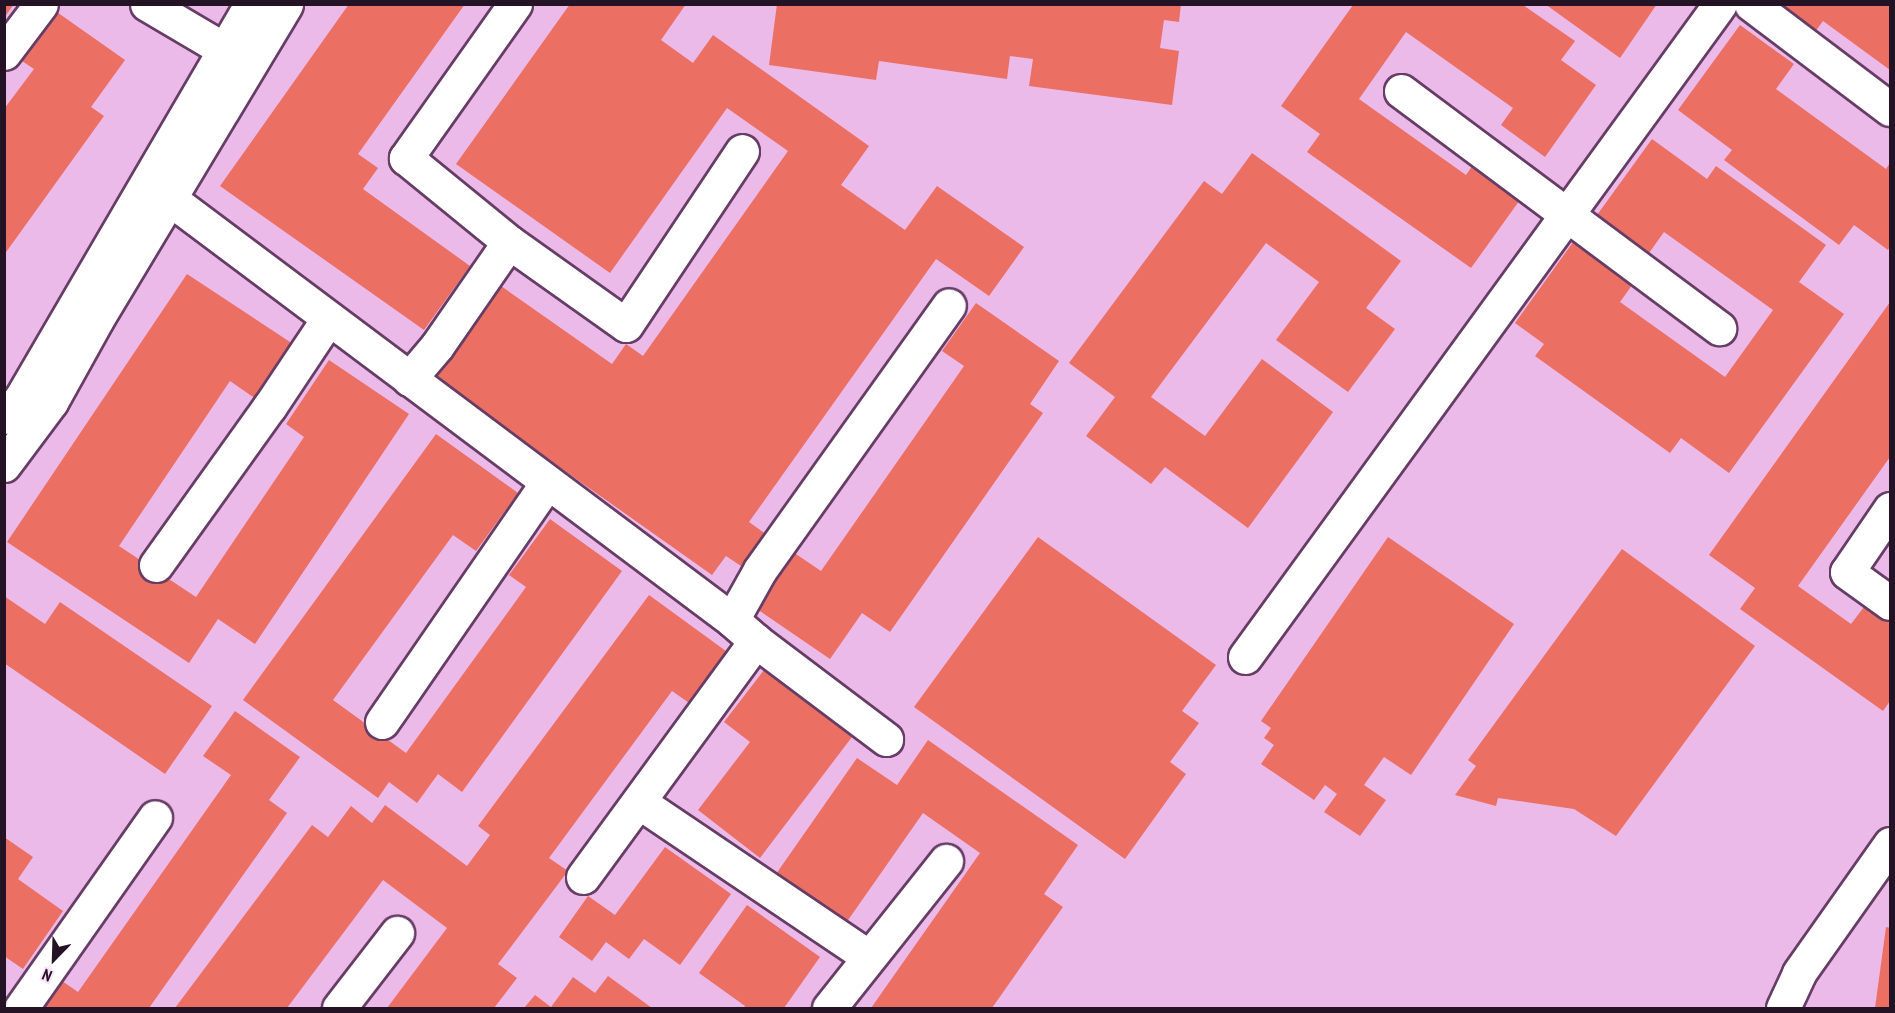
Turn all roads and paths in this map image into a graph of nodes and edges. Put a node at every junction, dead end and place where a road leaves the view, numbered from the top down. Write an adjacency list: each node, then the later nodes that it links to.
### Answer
1 (41, 4): 9 (street)
2 (147, 4): 8 (street)
3 (251, 4): 8 (street)
4 (286, 4): 13 (street)
5 (515, 4): 15 (street)
6 (1720, 4): 14 (street)
7 (1751, 4): 11 (street)
8 (225, 50): 20 (street)
9 (4, 53)
10 (1401, 91): 14 (street)
11 (1890, 110)
12 (742, 151): 15 (street)
13 (170, 199): 17 (street); 21 (street)
14 (1568, 214): 18 (street); 27 (street)
15 (509, 242): 19 (street)
16 (949, 305): 26 (street)
17 (328, 318): 19 (street); 24 (street)
18 (1719, 328)
19 (409, 380): 22 (street)
20 (4, 417)
21 (4, 465)
22 (547, 483): 26 (street); 28 (street)
23 (1890, 508): 25 (street)
24 (156, 565)
25 (1890, 603)
26 (744, 631): 29 (street); 30 (street)
27 (1245, 657)
28 (382, 722)
29 (886, 739)
30 (639, 801): 34 (street); 36 (street)
31 (155, 817): 37 (street)
32 (1890, 844): 40 (street)
33 (946, 861): 36 (street)
34 (583, 877)
35 (397, 933): 38 (street)
36 (869, 957): 39 (street)
37 (21, 1008)
38 (339, 1008)
39 (829, 1008)
40 (1783, 1008)

